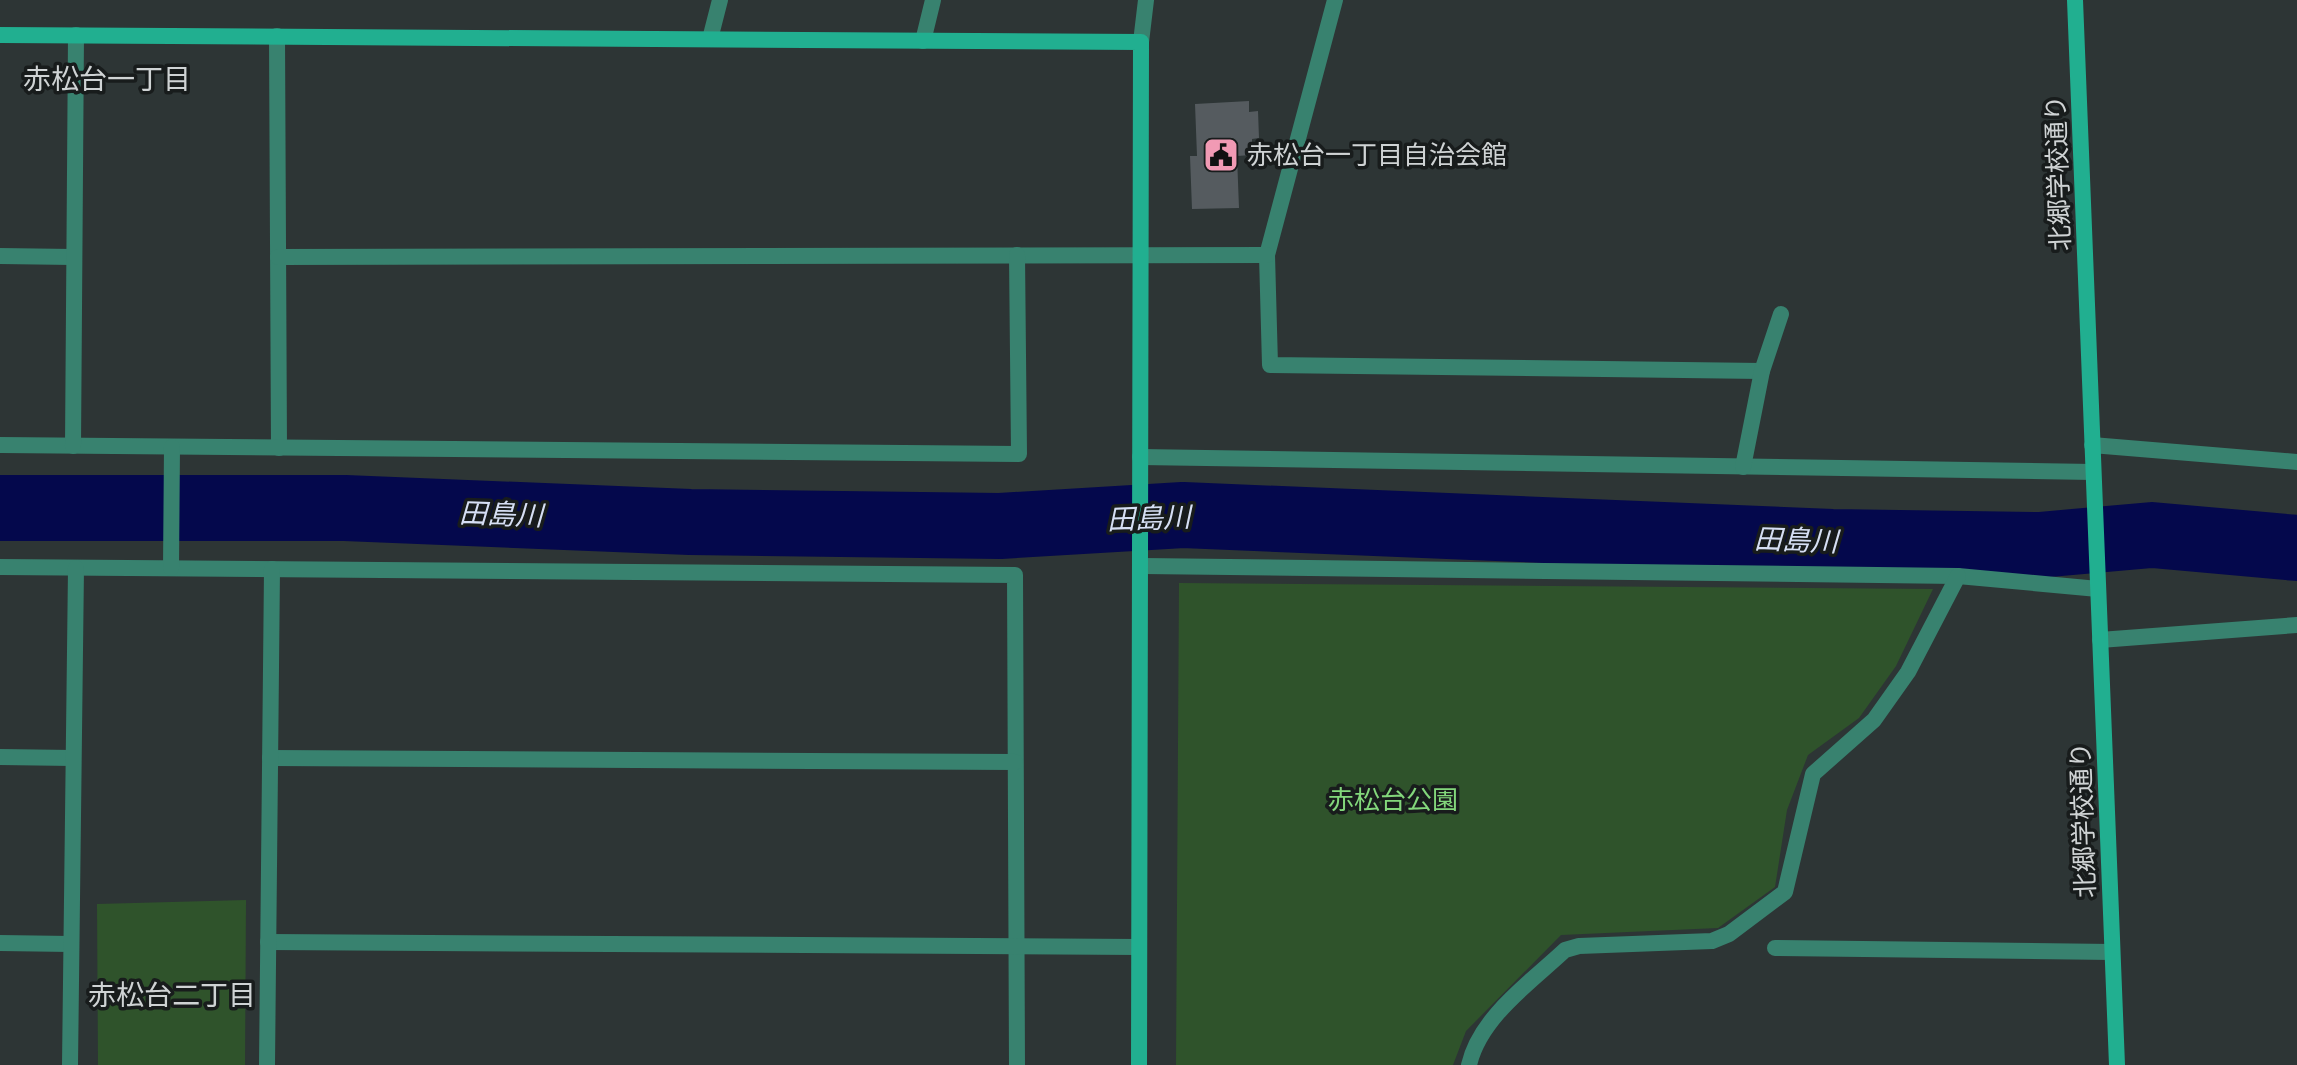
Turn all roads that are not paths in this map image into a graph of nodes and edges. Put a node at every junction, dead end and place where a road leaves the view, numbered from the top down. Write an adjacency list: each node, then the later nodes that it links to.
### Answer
1 (720, 0): 9 (street)
2 (933, 0): 10 (street)
3 (1146, 0): 11 (street)
4 (1335, 0): 14 (street)
5 (2075, 0): 21 (street, 北郷学校通り)
6 (0, 35): 7 (street)
7 (76, 35): 8 (street); 16 (street)
8 (277, 36): 9 (street); 17 (street)
9 (710, 39): 10 (street)
10 (923, 41): 11 (street)
11 (1141, 42): 13 (street)
12 (1017, 255): 13 (street); 17 (street); 24 (street)
13 (1142, 255): 14 (street); 26 (street)
14 (1267, 255): 19 (street)
15 (0, 256): 16 (street)
16 (73, 257): 22 (street)
17 (278, 257): 24 (street)
18 (1781, 314): 19 (street)
19 (1762, 371): 27 (street)
20 (0, 445): 22 (street)
21 (2092, 445): 25 (street); 28 (street, 北郷学校通り)
22 (73, 446): 23 (street)
23 (172, 447): 24 (street); 32 (street)
24 (279, 448)
25 (2297, 462)
26 (1140, 465): 27 (street); 29 (street)
27 (1743, 467): 28 (street)
28 (2093, 480): 35 (street, 北郷学校通り)
29 (1142, 560): 34 (street); 46 (street)
30 (0, 567): 31 (street)
31 (76, 568): 32 (street); 39 (street)
32 (171, 568): 33 (street)
33 (272, 569): 40 (street); 41 (street)
34 (1958, 576): 35 (street); 53 (street)
35 (2098, 581): 37 (street, 北郷学校通り)
36 (2297, 625): 37 (street)
37 (2100, 640): 48 (street, 北郷学校通り)
38 (0, 757): 39 (street)
39 (73, 758): 44 (street)
40 (270, 758): 41 (street); 42 (street)
41 (1015, 762): 45 (street)
42 (268, 942): 45 (street); 50 (street)
43 (0, 943): 44 (street)
44 (71, 944): 49 (street)
45 (1016, 945): 46 (street); 51 (street)
46 (1139, 947): 52 (street)
47 (1775, 948): 48 (street)
48 (2112, 952): 54 (street, 北郷学校通り)
49 (70, 1065)
50 (267, 1065)
51 (1017, 1065)
52 (1139, 1065)
53 (1469, 1065)
54 (2117, 1065)

